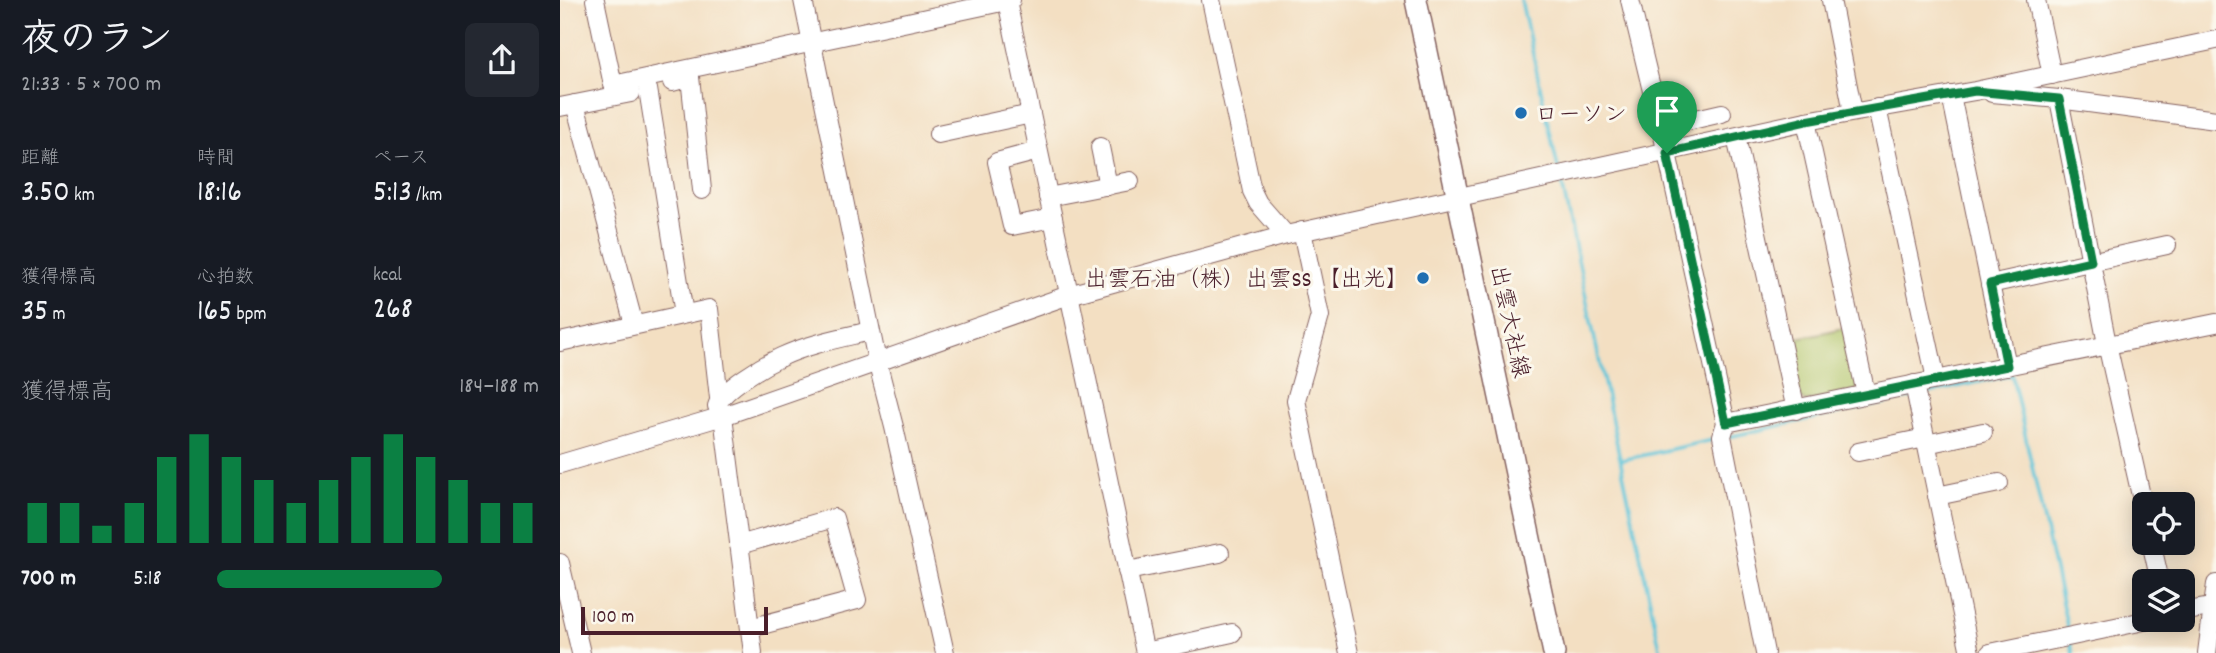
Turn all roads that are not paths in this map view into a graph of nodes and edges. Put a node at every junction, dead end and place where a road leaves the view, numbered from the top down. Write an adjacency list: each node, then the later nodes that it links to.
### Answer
1 (595, 0): 11 (street)
2 (803, 0): 10 (street)
3 (1009, 0): 10 (street); 21 (street)
4 (1211, 0): 36 (street)
5 (1416, 0): 34 (main road, 出雲大社線)
6 (1630, 0): 24 (street)
7 (1830, 0): 19 (street)
8 (2036, 0): 12 (street)
9 (2216, 40): 12 (street)
10 (812, 42): 11 (street); 44 (street)
11 (686, 74): 13 (street); 32 (street)
12 (2052, 75): 14 (street)
13 (648, 89): 17 (street); 41 (street)
14 (1975, 91): 15 (street); 16 (street)
15 (1951, 95): 18 (street); 39 (street)
16 (2059, 99): 22 (street); 38 (street)
17 (567, 106): 43 (street)
18 (1877, 108): 19 (street); 49 (street)
19 (1853, 112): 23 (street)
20 (1722, 113): 24 (street)
21 (1031, 114): 25 (street); 28 (street)
22 (2216, 120)
23 (1806, 121): 26 (street); 51 (street)
24 (1661, 127): 29 (street)
25 (938, 134)
26 (1736, 137): 29 (street); 53 (street)
27 (1100, 147): 31 (street)
28 (1038, 151): 33 (street); 35 (street)
29 (1667, 153): 34 (street); 55 (street)
30 (1130, 181): 31 (street)
31 (1108, 186): 33 (street)
32 (702, 190)
33 (1048, 197): 35 (street)
34 (1459, 198): 36 (street); 79 (main road, 出雲大社線)
35 (1053, 218): 40 (street)
36 (1294, 233): 40 (street); 78 (street)
37 (2167, 245): 38 (street)
38 (2091, 261): 39 (street); 46 (street)
39 (1990, 284): 48 (street)
40 (1069, 295): 47 (street); 66 (street)
41 (684, 314): 43 (street); 52 (street)
42 (2216, 323): 46 (street)
43 (634, 325): 45 (street)
44 (870, 331): 47 (street); 52 (street)
45 (560, 342)
46 (2107, 344): 48 (street); 61 (street)
47 (877, 361): 54 (street); 77 (street)
48 (2007, 366): 49 (street)
49 (1936, 379): 50 (street)
50 (1914, 384): 51 (street); 57 (street)
51 (1866, 394): 53 (street)
52 (719, 398): 54 (street)
53 (1796, 410): 55 (street)
54 (723, 416): 59 (street); 63 (street)
55 (1726, 423): 80 (street)
56 (1983, 432): 57 (street)
57 (1926, 441): 58 (street); 62 (street)
58 (1858, 452)
59 (560, 464)
60 (1999, 483): 62 (street)
61 (2140, 492)
62 (1937, 496): 81 (street)
63 (739, 545): 72 (street); 72 (street)
64 (1220, 553): 66 (street)
65 (560, 564): 68 (street)
66 (1127, 571): 74 (street)
67 (2216, 584): 69 (street)
68 (563, 588): 75 (street)
69 (2214, 606): 70 (street); 83 (street)
70 (2195, 610)
71 (2132, 624): 82 (street)
72 (750, 628): 76 (street)
73 (1232, 634): 74 (street)
74 (1145, 652)
75 (581, 653)
76 (752, 653)
77 (944, 653)
78 (1349, 653)
79 (1554, 653)
80 (1765, 653)
81 (1970, 653)
82 (1990, 653)
83 (2207, 653)

